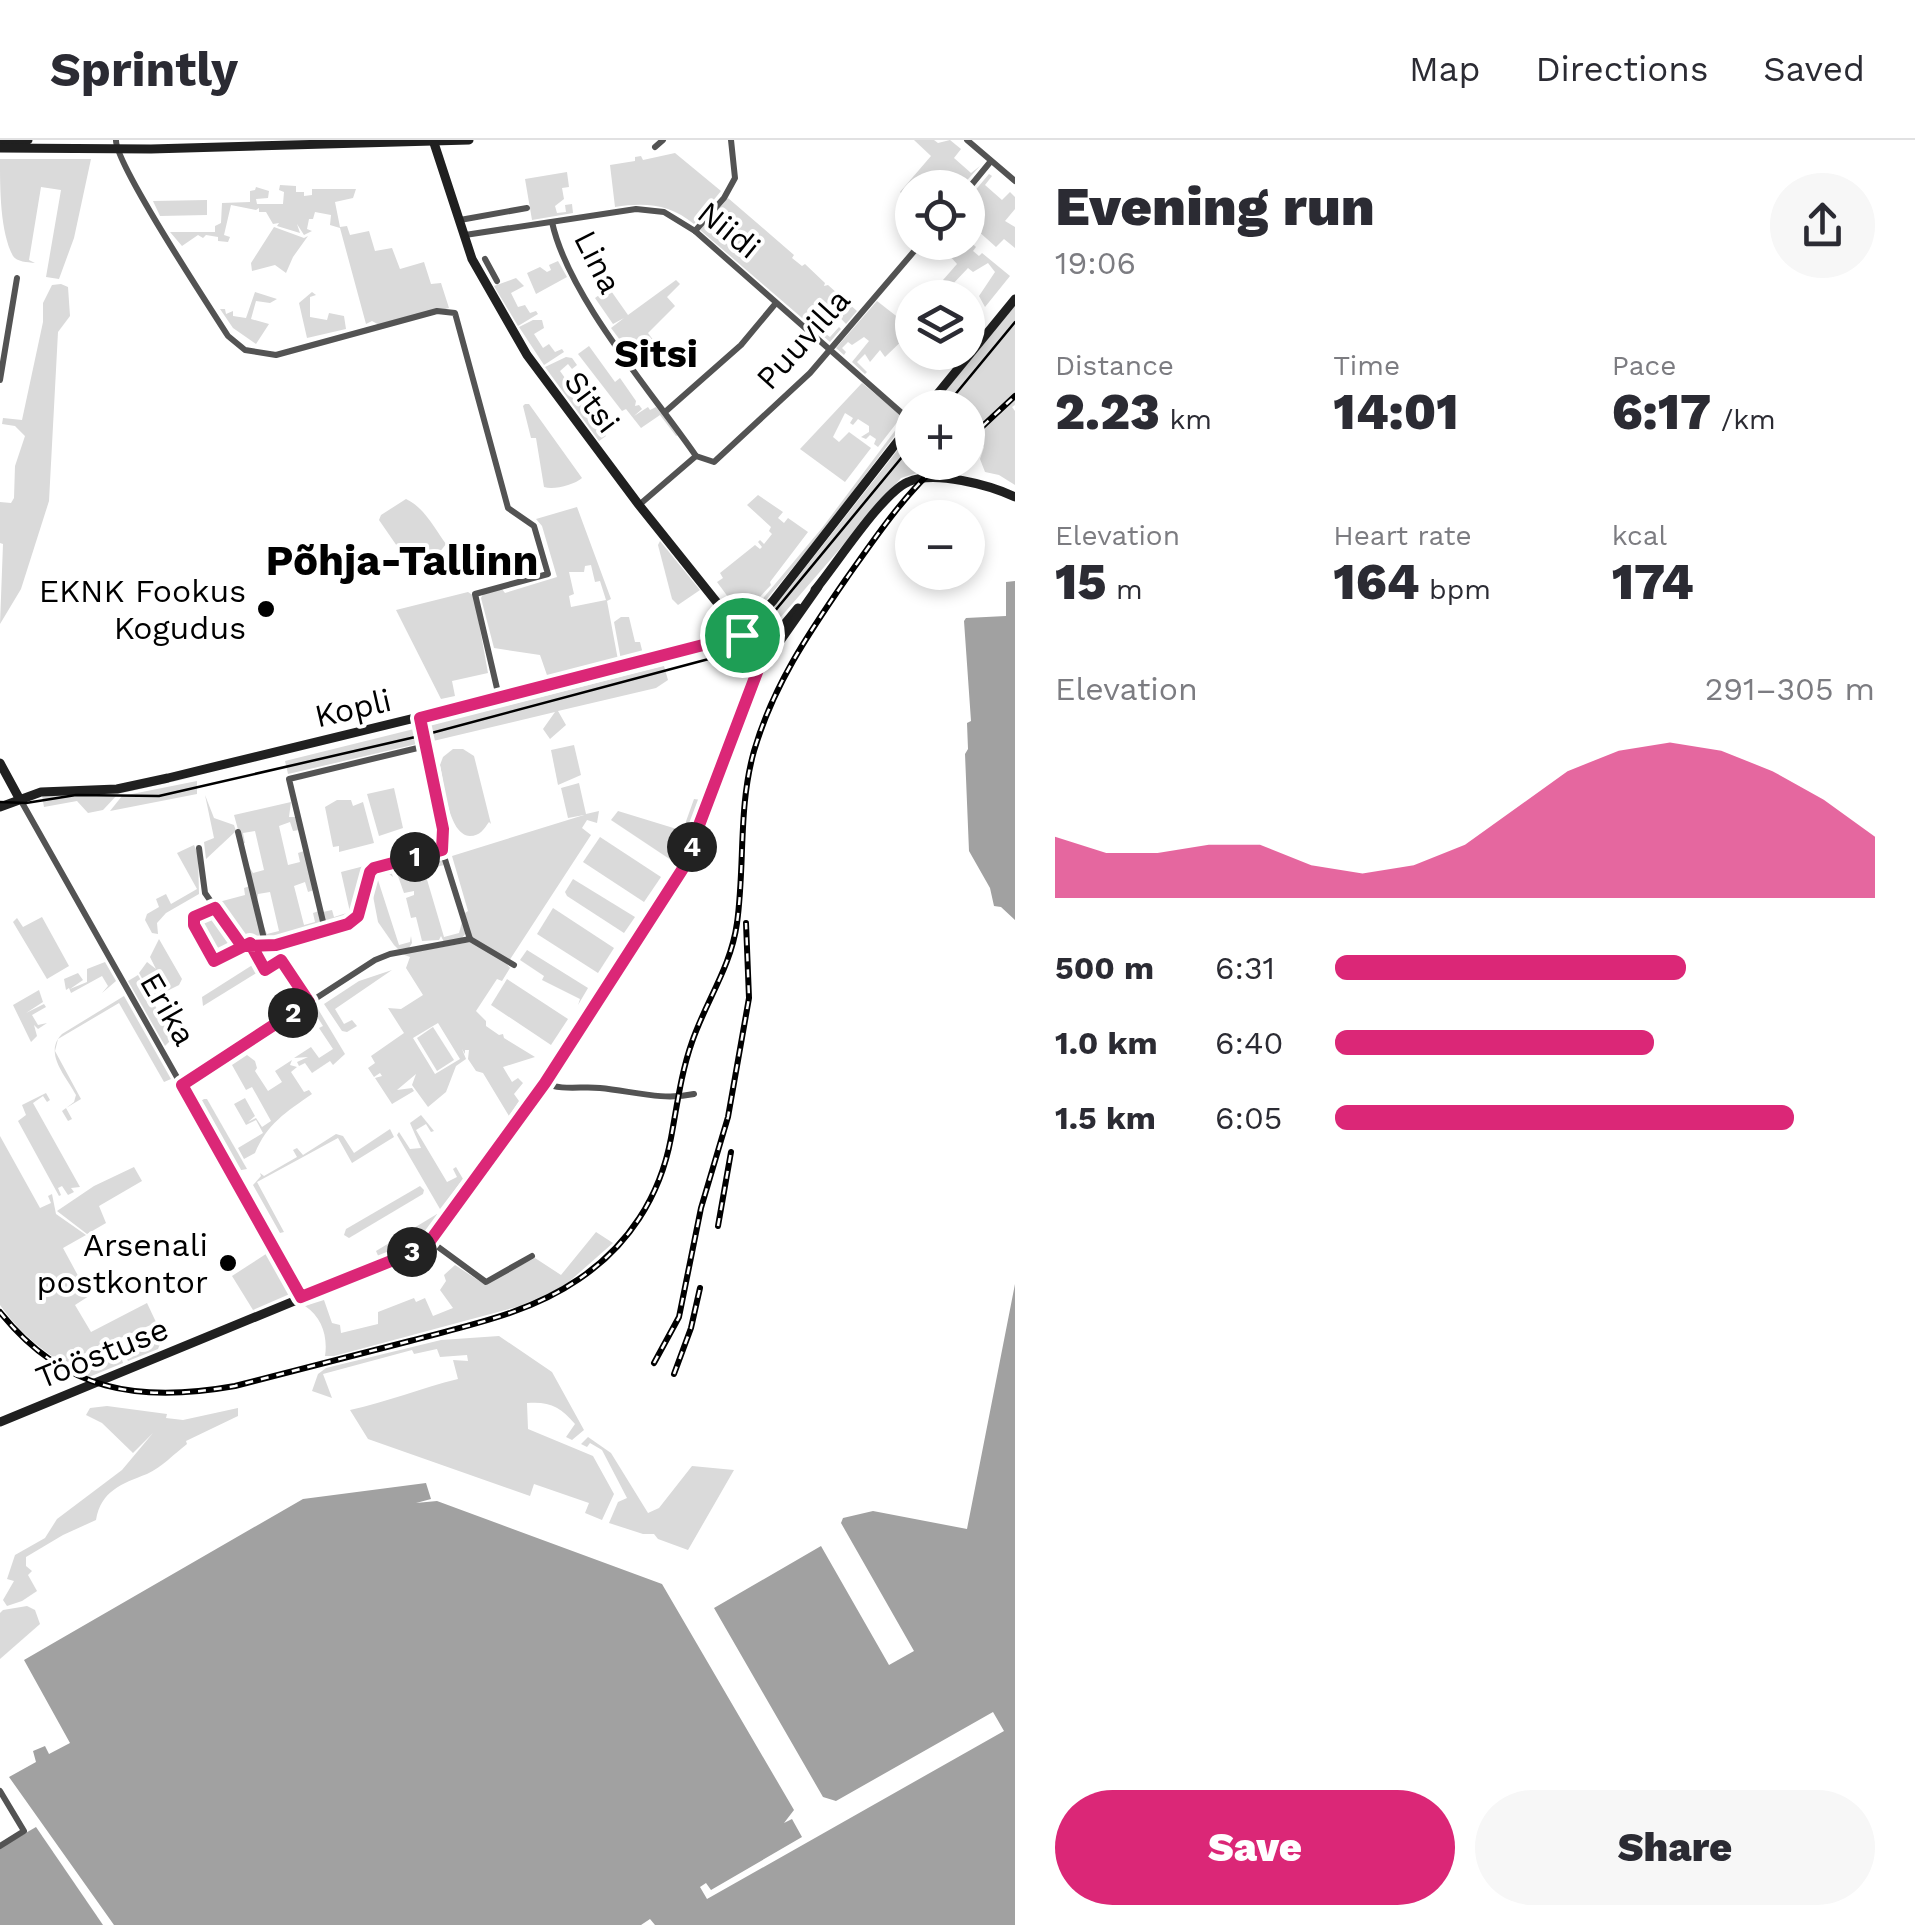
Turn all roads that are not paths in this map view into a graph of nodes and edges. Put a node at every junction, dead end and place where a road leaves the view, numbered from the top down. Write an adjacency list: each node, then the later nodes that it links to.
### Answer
1 (28, 140): 8 (street)
2 (470, 140): 6 (street)
3 (662, 140): 11 (street)
4 (732, 140): 18 (street)
5 (968, 140): 12 (street)
6 (433, 141): 7 (street); 16 (street, Sitsi)
7 (354, 142): 10 (street)
8 (0, 144): 9 (street)
9 (116, 144): 10 (street); 37 (street)
10 (162, 144)
11 (655, 147)
12 (992, 161): 13 (street); 14 (street)
13 (984, 170)
14 (1015, 181)
15 (527, 208): 16 (street)
16 (459, 220): 19 (street, Sitsi)
17 (552, 222): 18 (street, Niidi); 19 (street, Niidi); 30 (street, Lina)
18 (694, 230): 25 (street, Niidi)
19 (464, 235): 34 (street, Sitsi)
20 (485, 259): 23 (street)
21 (907, 260): 26 (street, Puuvilla)
22 (17, 278): 27 (street)
23 (497, 281)
24 (1015, 300): 28 (street)
25 (776, 303): 26 (street, Niidi); 30 (street)
26 (830, 350): 29 (street, Niidi); 32 (street, Puuvilla)
27 (0, 380)
28 (941, 390)
29 (895, 408)
30 (666, 412): 32 (street, Lina)
31 (895, 445): 35 (street)
32 (696, 456): 34 (street)
33 (1015, 497): 36 (street)
34 (638, 505): 35 (street, Sitsi)
35 (742, 635): 36 (street, Sitsi); 37 (street, Kopli)
36 (760, 658): 55 (street, Tööstuse)
37 (499, 697): 38 (street, Kopli)
38 (420, 718): 39 (street); 41 (street, Kopli)
39 (426, 746): 45 (street); 47 (street)
40 (0, 762): 41 (street)
41 (19, 798): 42 (street, Kopli); 56 (street, Erika)
42 (0, 807)
43 (238, 832): 49 (street)
44 (199, 848): 46 (street)
45 (442, 850): 47 (street); 48 (street)
46 (215, 908): 50 (street); 50 (street)
47 (325, 930): 51 (street)
48 (470, 939): 53 (street); 54 (street)
49 (265, 943): 50 (street); 51 (street)
50 (246, 944): 52 (street)
51 (276, 945): 52 (street)
52 (281, 960): 54 (street)
53 (514, 966)
54 (309, 1002): 56 (street)
55 (545, 1083): 57 (street); 58 (street, Tööstuse)
56 (182, 1085): 60 (street, Erika)
57 (694, 1094)
58 (430, 1241): 59 (street); 60 (street, Tööstuse)
59 (532, 1256)
60 (301, 1297): 61 (street, Tööstuse)
61 (2, 1422)
62 (0, 1791): 63 (street)
63 (0, 1846)

